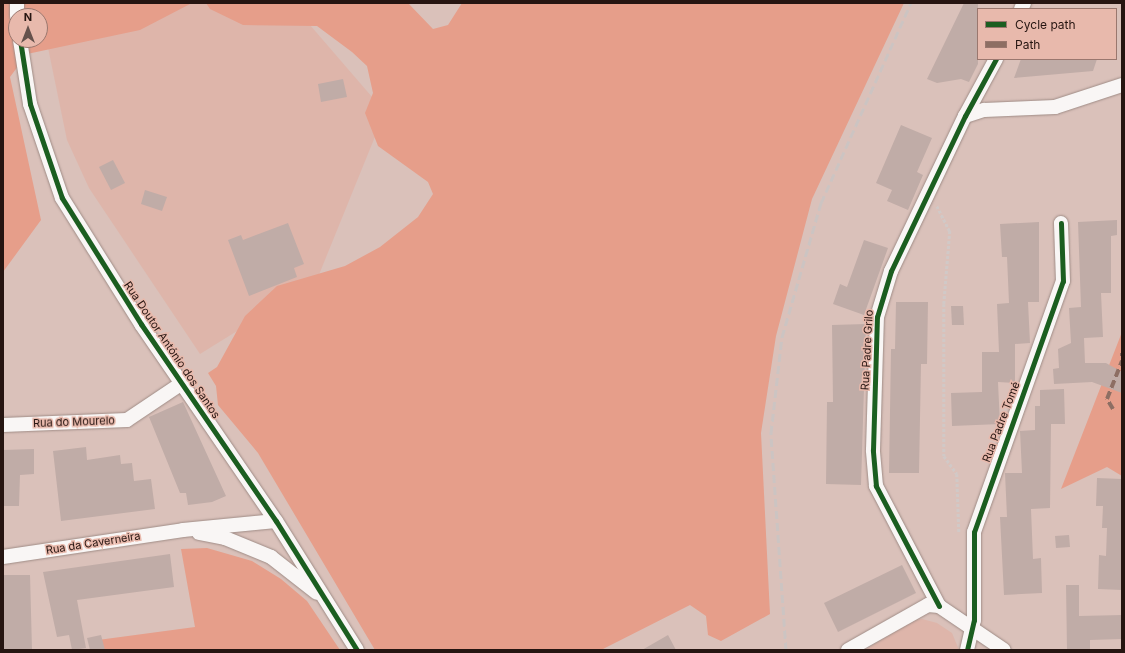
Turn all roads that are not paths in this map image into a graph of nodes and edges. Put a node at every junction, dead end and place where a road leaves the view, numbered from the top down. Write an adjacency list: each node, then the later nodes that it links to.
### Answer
1 (21, 48): 6 (street, Rua Doutor António dos Santos)
2 (995, 60): 4 (street, Rua Padre Grilo)
3 (1122, 85): 4 (street)
4 (965, 116): 12 (street, Rua Padre Grilo)
5 (1060, 223): 13 (street, Rua Padre Tomé)
6 (182, 384): 7 (street, Rua do Mourelo); 8 (street, Rua Doutor António dos Santos)
7 (3, 425)
8 (276, 521): 9 (street, Rua da Caverneira); 11 (street, Rua Doutor António dos Santos)
9 (183, 530): 10 (street, Rua da Caverneira); 11 (street, Rua da Caverneira)
10 (3, 557)
11 (326, 599): 14 (street, Rua Doutor António dos Santos)
12 (939, 606): 13 (street); 15 (street)
13 (973, 632): 16 (street, Rua Padre Tomé); 17 (street)
14 (357, 650)
15 (848, 650)
16 (967, 650)
17 (1004, 650)

